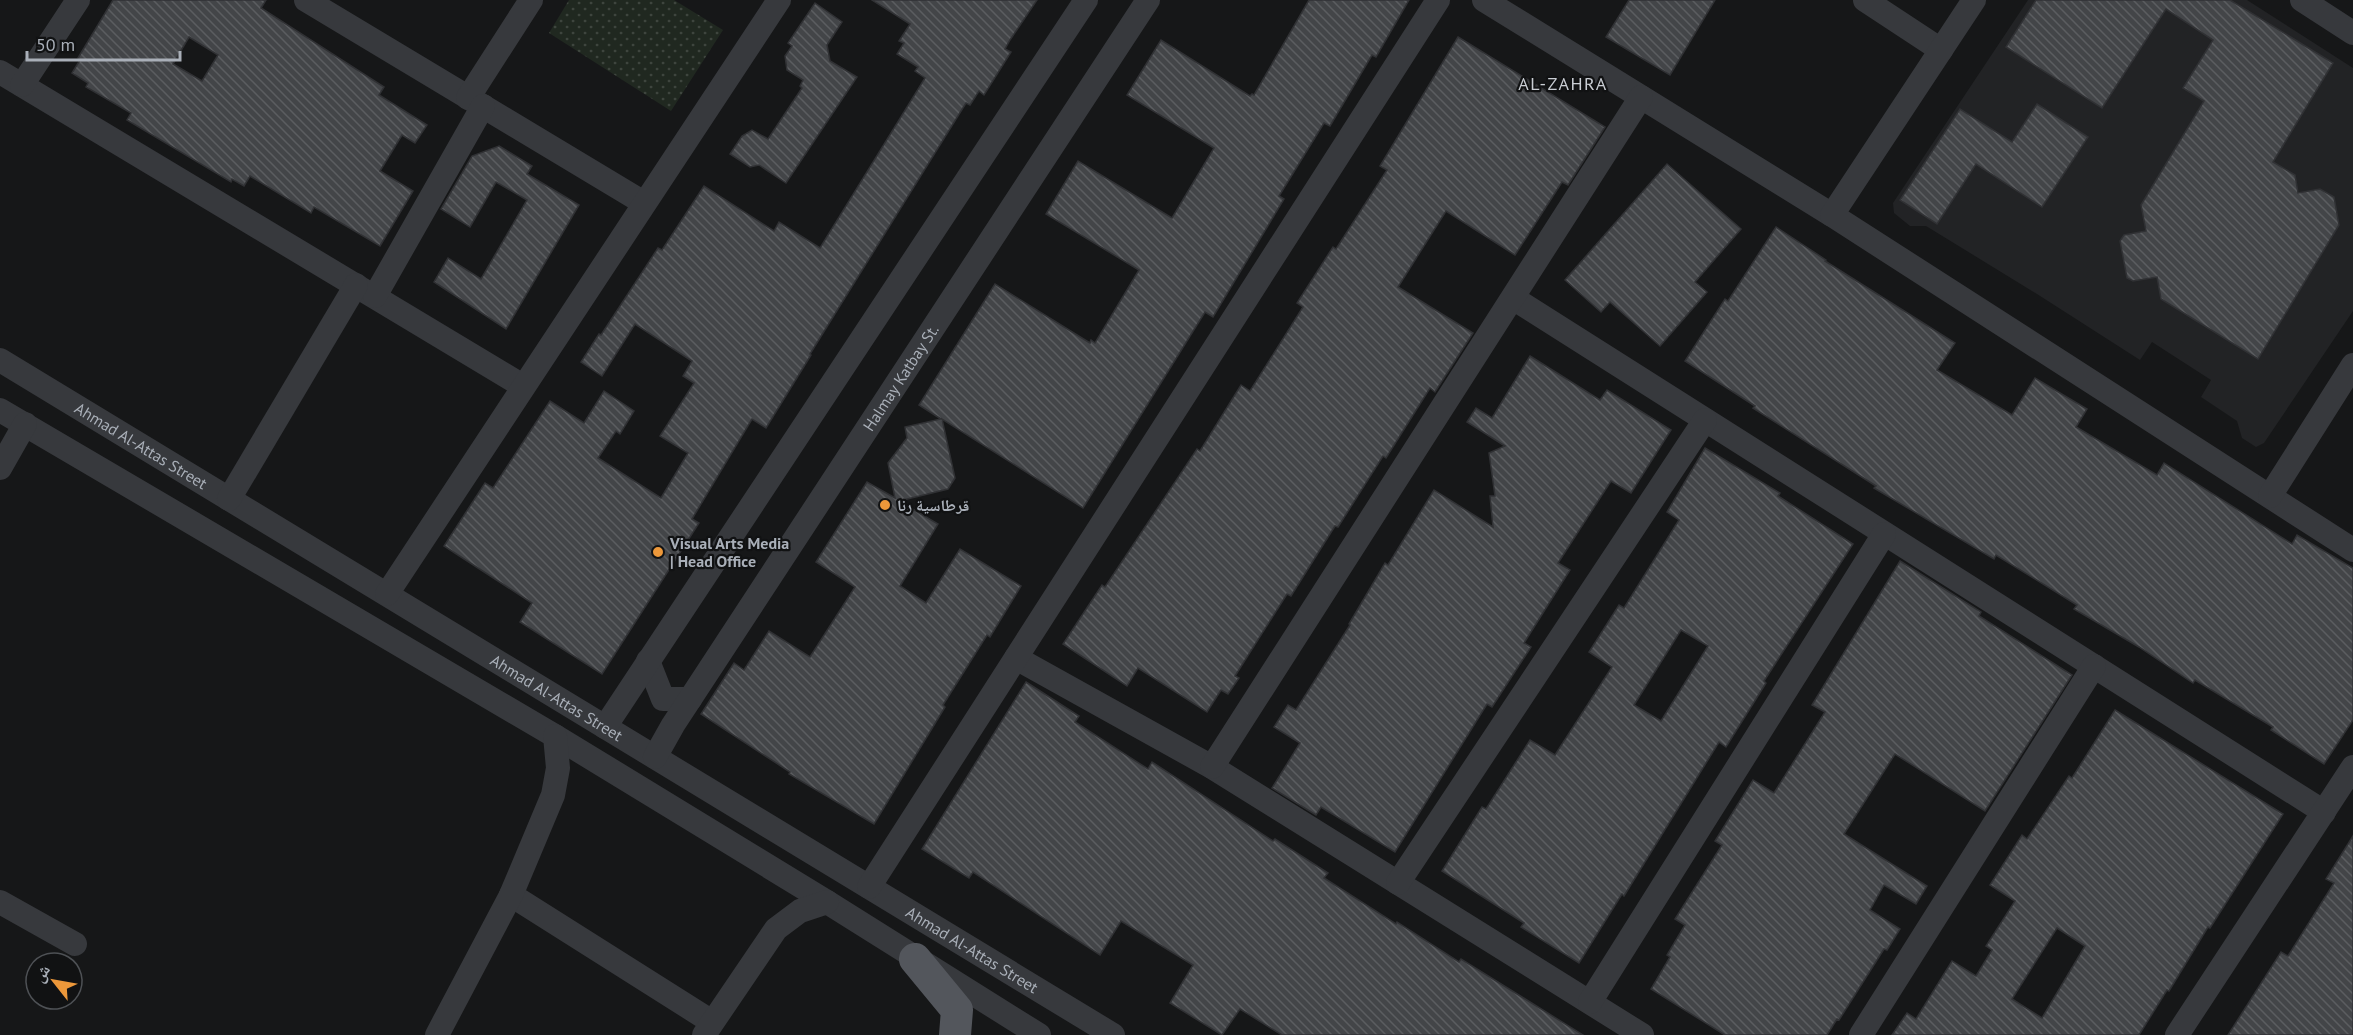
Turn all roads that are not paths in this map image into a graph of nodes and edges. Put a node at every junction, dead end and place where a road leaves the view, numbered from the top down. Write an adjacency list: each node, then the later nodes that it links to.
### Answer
1 (78, 0): 15 (street)
2 (306, 0): 17 (street)
3 (531, 0): 17 (street)
4 (1086, 0): 35 (street)
5 (1148, 0): 37 (street, Halmay Katbay St.)
6 (1438, 0): 34 (street)
7 (1484, 0): 16 (street)
8 (1865, 0): 13 (street)
9 (1974, 0): 13 (street)
10 (2302, 0): 12 (street)
11 (774, 2): 18 (street)
12 (2353, 33)
13 (1941, 50): 19 (street)
14 (0, 72): 15 (street)
15 (22, 85): 20 (street)
16 (1641, 97): 19 (street); 21 (street)
17 (476, 102): 18 (street); 20 (street)
18 (644, 203): 24 (street)
19 (1832, 215): 29 (street)
20 (365, 291): 24 (street); 30 (street)
21 (1513, 298): 26 (street); 41 (street)
22 (0, 360): 30 (street, Ahmad Al-Attas Street)
23 (2353, 365): 29 (street)
24 (523, 386): 33 (street)
25 (0, 410): 27 (street)
26 (1705, 420): 31 (street); 44 (street)
27 (26, 424): 28 (street); 39 (street)
28 (0, 468)
29 (2270, 496): 32 (street)
30 (230, 499): 33 (street, Ahmad Al-Attas Street)
31 (1884, 534): 36 (street); 51 (street)
32 (2353, 550)
33 (387, 594): 38 (street, Ahmad Al-Attas Street)
34 (1016, 658): 41 (street); 45 (street)
35 (648, 661): 37 (street); 38 (street)
36 (2094, 666): 43 (street); 58 (street)
37 (690, 699): 40 (street, Halmay Katbay St.)
38 (605, 727): 40 (street, Ahmad Al-Attas Street)
39 (555, 736): 46 (street); 48 (street)
40 (655, 757): 45 (street, Ahmad Al-Attas Street)
41 (1212, 766): 44 (street)
42 (2353, 767): 43 (street)
43 (2324, 812): 59 (street)
44 (1398, 883): 51 (street)
45 (869, 887): 56 (street, Ahmad Al-Attas Street)
46 (511, 895): 52 (street); 53 (street)
47 (0, 902): 49 (street)
48 (827, 902): 50 (street); 52 (street)
49 (75, 944)
50 (915, 959): 54 (main road); 55 (street)
51 (1590, 1002): 57 (street)
52 (708, 1028)
53 (437, 1035)
54 (955, 1035)
55 (1039, 1035)
56 (1113, 1035)
57 (1642, 1035)
58 (1861, 1035)
59 (2177, 1035)

